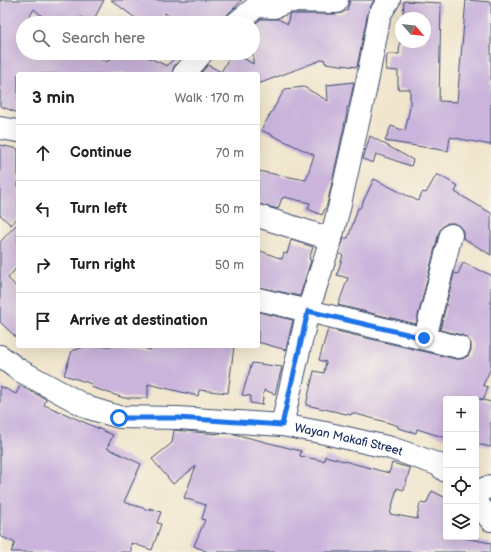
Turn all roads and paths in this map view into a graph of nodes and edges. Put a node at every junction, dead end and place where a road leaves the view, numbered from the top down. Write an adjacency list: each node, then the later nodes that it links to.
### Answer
1 (337, 0): 3 (street)
2 (389, 0): 11 (street)
3 (254, 3): 4 (street)
4 (242, 16)
5 (196, 60): 6 (street)
6 (186, 72)
7 (0, 128): 8 (street)
8 (16, 131)
9 (260, 217): 11 (street)
10 (451, 235): 14 (street)
11 (331, 239): 13 (street)
12 (260, 299): 13 (street)
13 (308, 311): 14 (street); 17 (street)
14 (424, 338): 15 (street)
15 (459, 348)
16 (0, 356): 17 (street, Wayan Makafi Street)
17 (282, 425): 18 (street, Wayan Makafi Street)
18 (443, 468)
19 (491, 486): 20 (street)
20 (479, 491)
21 (478, 504): 22 (street)
22 (491, 520)

